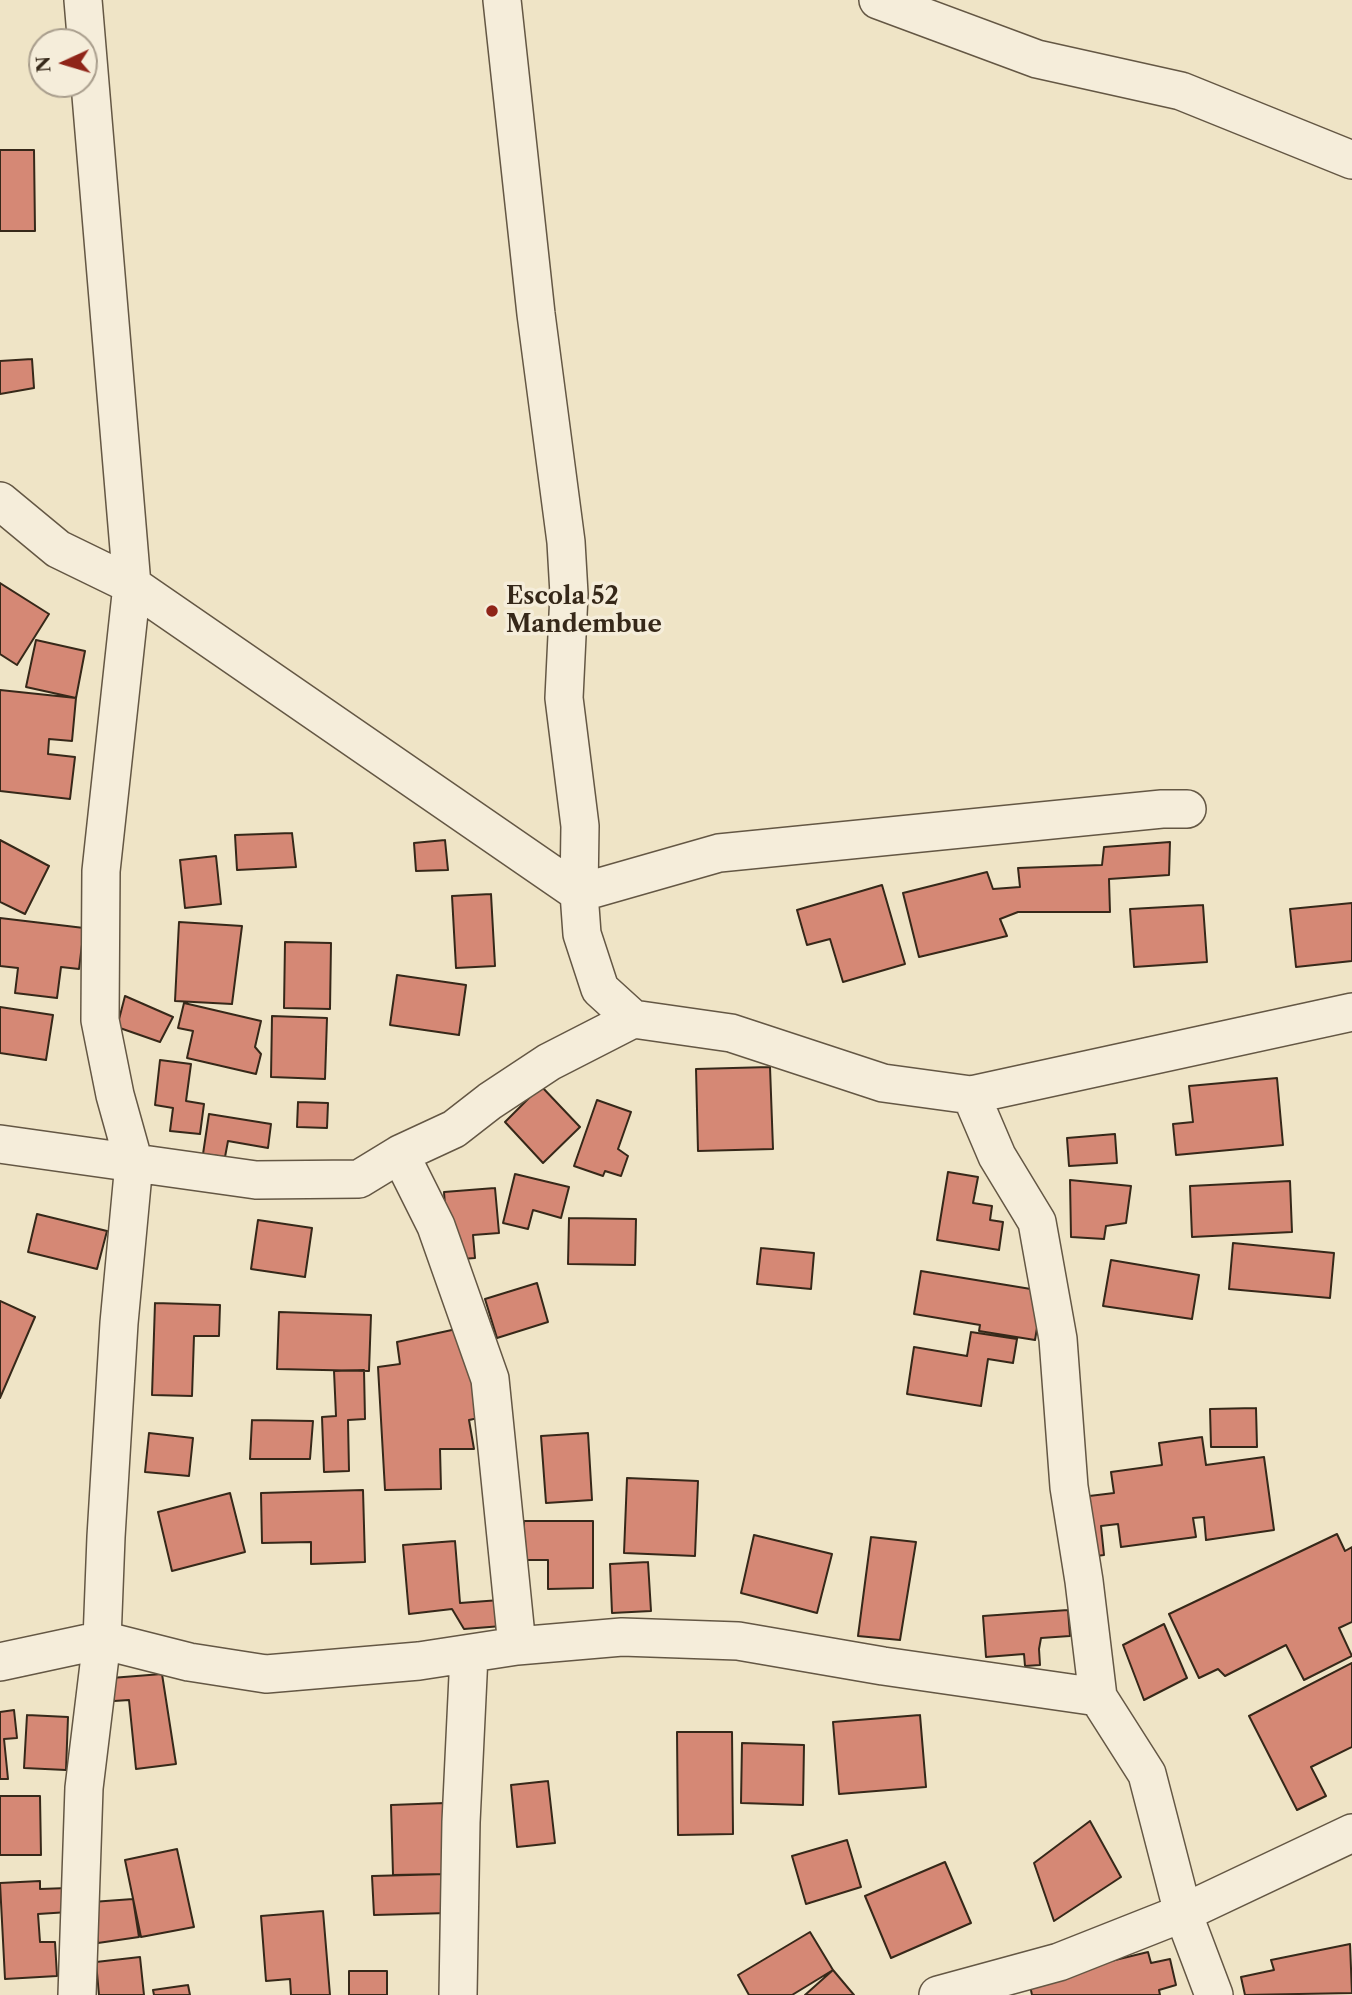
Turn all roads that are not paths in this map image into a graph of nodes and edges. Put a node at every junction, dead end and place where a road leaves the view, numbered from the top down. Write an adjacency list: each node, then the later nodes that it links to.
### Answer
1 (83, 0): 6 (street)
2 (502, 0): 8 (street)
3 (878, 0): 4 (street)
4 (1352, 160)
5 (0, 501): 6 (street)
6 (132, 585): 8 (street); 14 (street)
7 (1186, 809): 8 (street)
8 (579, 893): 10 (street)
9 (1352, 1012): 11 (street)
10 (634, 1019): 11 (street); 13 (street)
11 (971, 1095): 19 (street)
12 (0, 1144): 14 (street)
13 (400, 1154): 14 (street); 16 (street)
14 (134, 1163): 15 (street)
15 (102, 1640): 17 (street); 18 (street); 22 (street)
16 (517, 1646): 17 (street); 19 (street)
17 (469, 1655): 23 (street)
18 (0, 1662)
19 (1098, 1697): 21 (street)
20 (1352, 1833): 21 (street)
21 (1183, 1913): 24 (street); 25 (street)
22 (77, 1995)
23 (458, 1995)
24 (938, 1995)
25 (1214, 1995)

